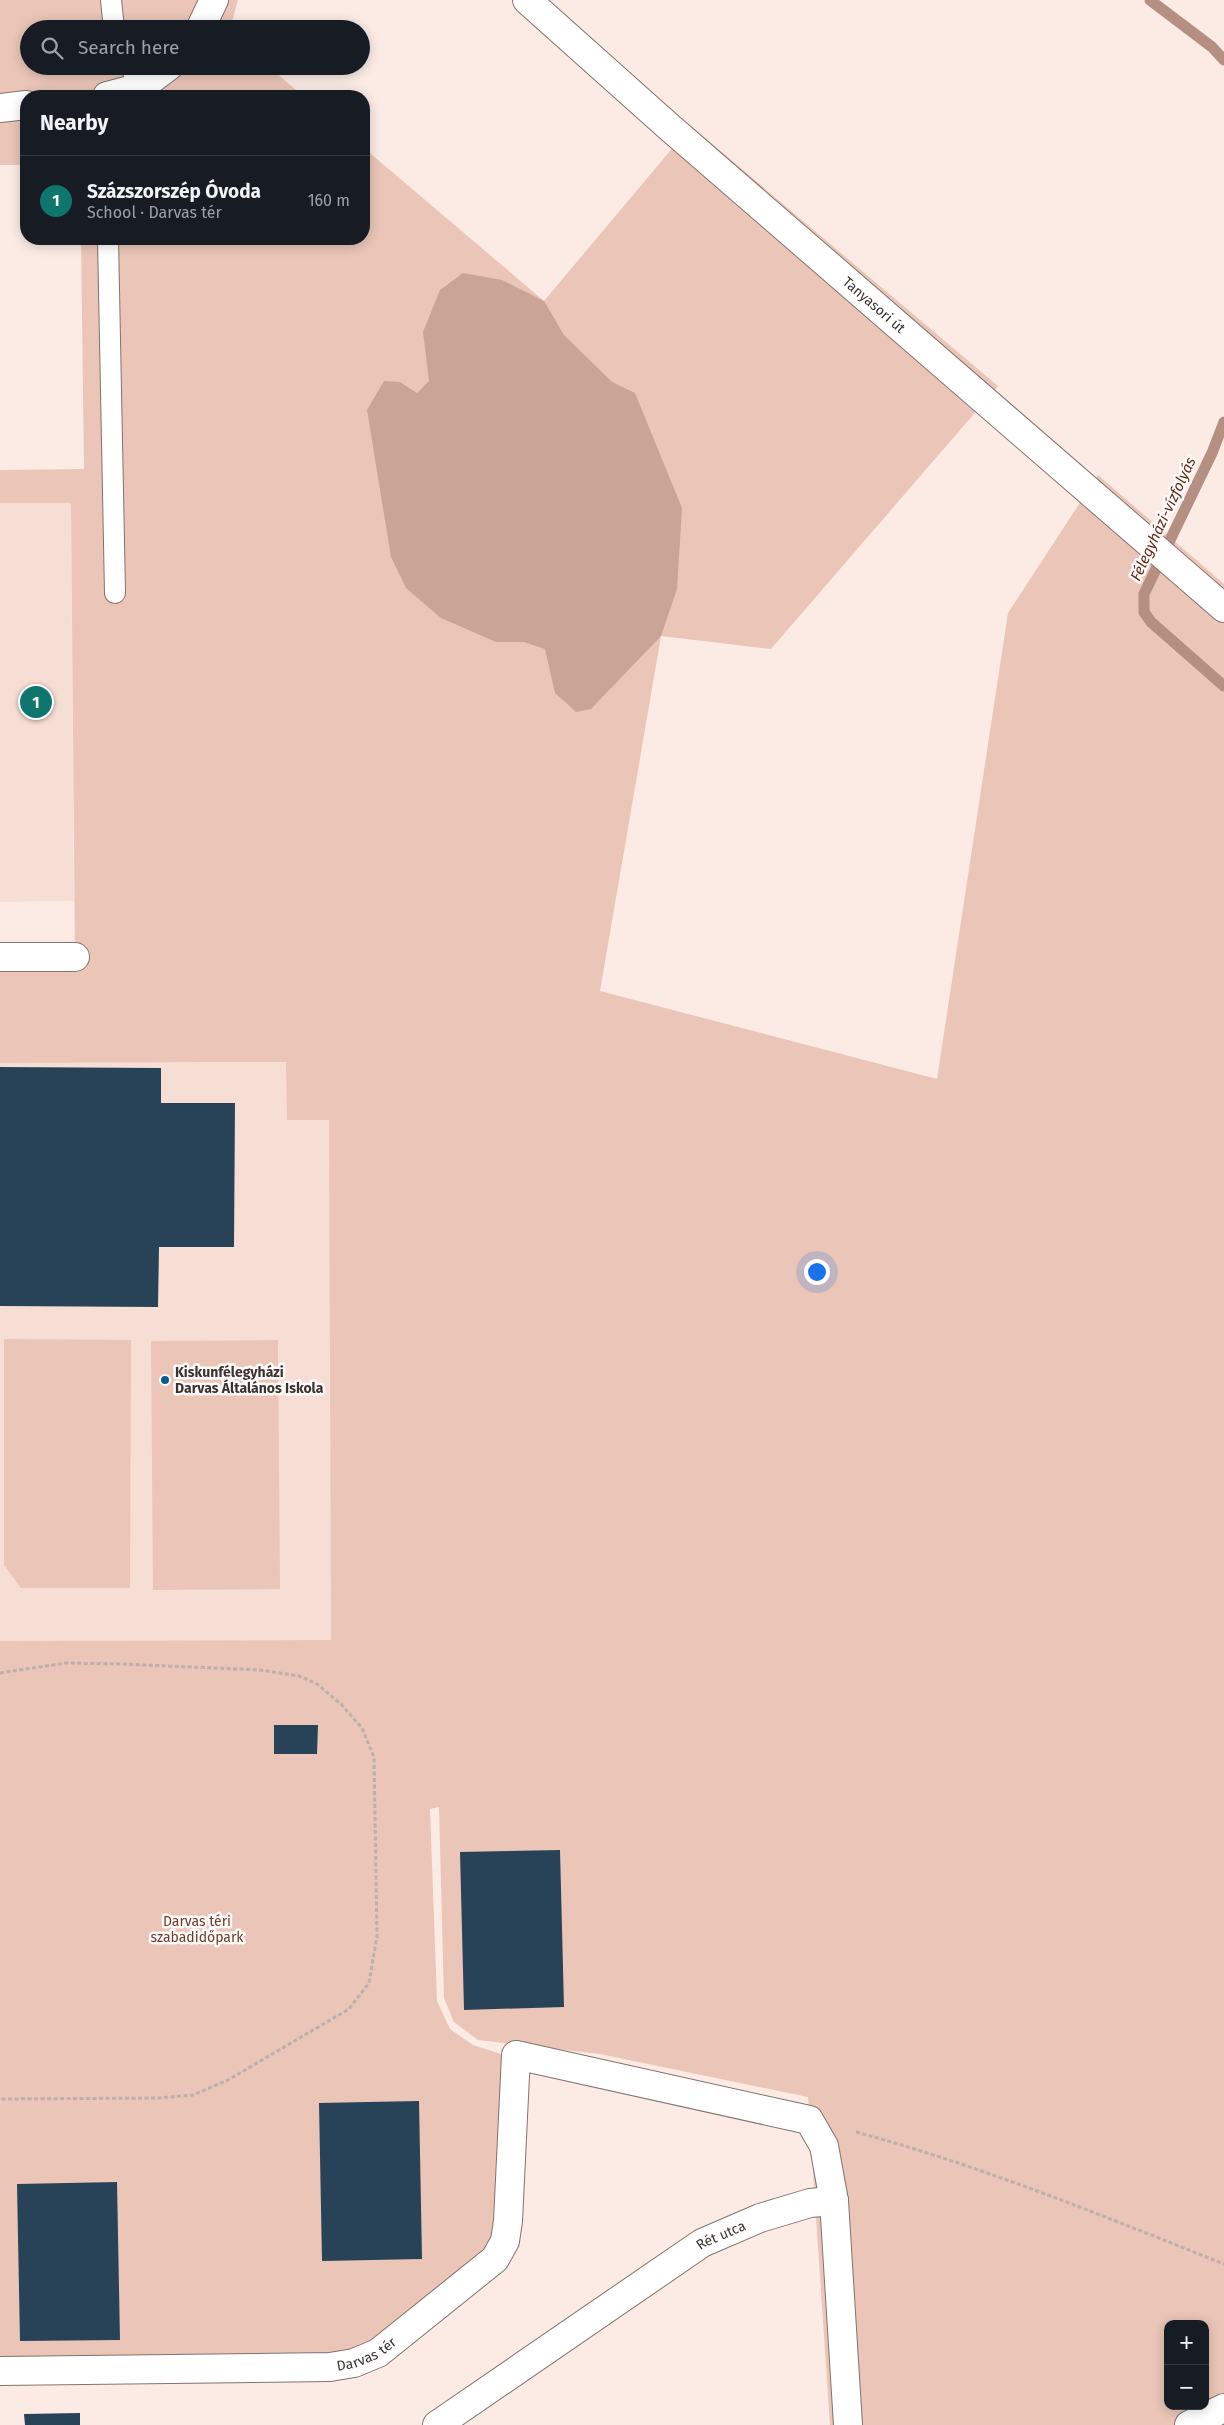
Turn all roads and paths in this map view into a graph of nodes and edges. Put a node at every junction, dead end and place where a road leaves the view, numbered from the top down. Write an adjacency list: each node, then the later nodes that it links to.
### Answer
1 (111, 0): 4 (lane)
2 (214, 0): 5 (street)
3 (527, 0): 12 (street, Tanyasori út)
4 (113, 20)
5 (204, 20)
6 (136, 77): 7 (street)
7 (116, 90)
8 (20, 106): 9 (street)
9 (0, 108)
10 (108, 245): 11 (lane)
11 (115, 593)
12 (1224, 608)
13 (0, 957): 14 (street)
14 (75, 957)
15 (0, 1673): 16 (path)
16 (0, 2099)
17 (809, 2120): 18 (street); 19 (path); 20 (street, Darvas tér)
18 (834, 2201): 22 (street, Rét utca); 23 (street)
19 (1224, 2264)
20 (0, 2372)
21 (1224, 2408): 24 (street)
22 (437, 2425)
23 (848, 2425)
24 (1190, 2425)

